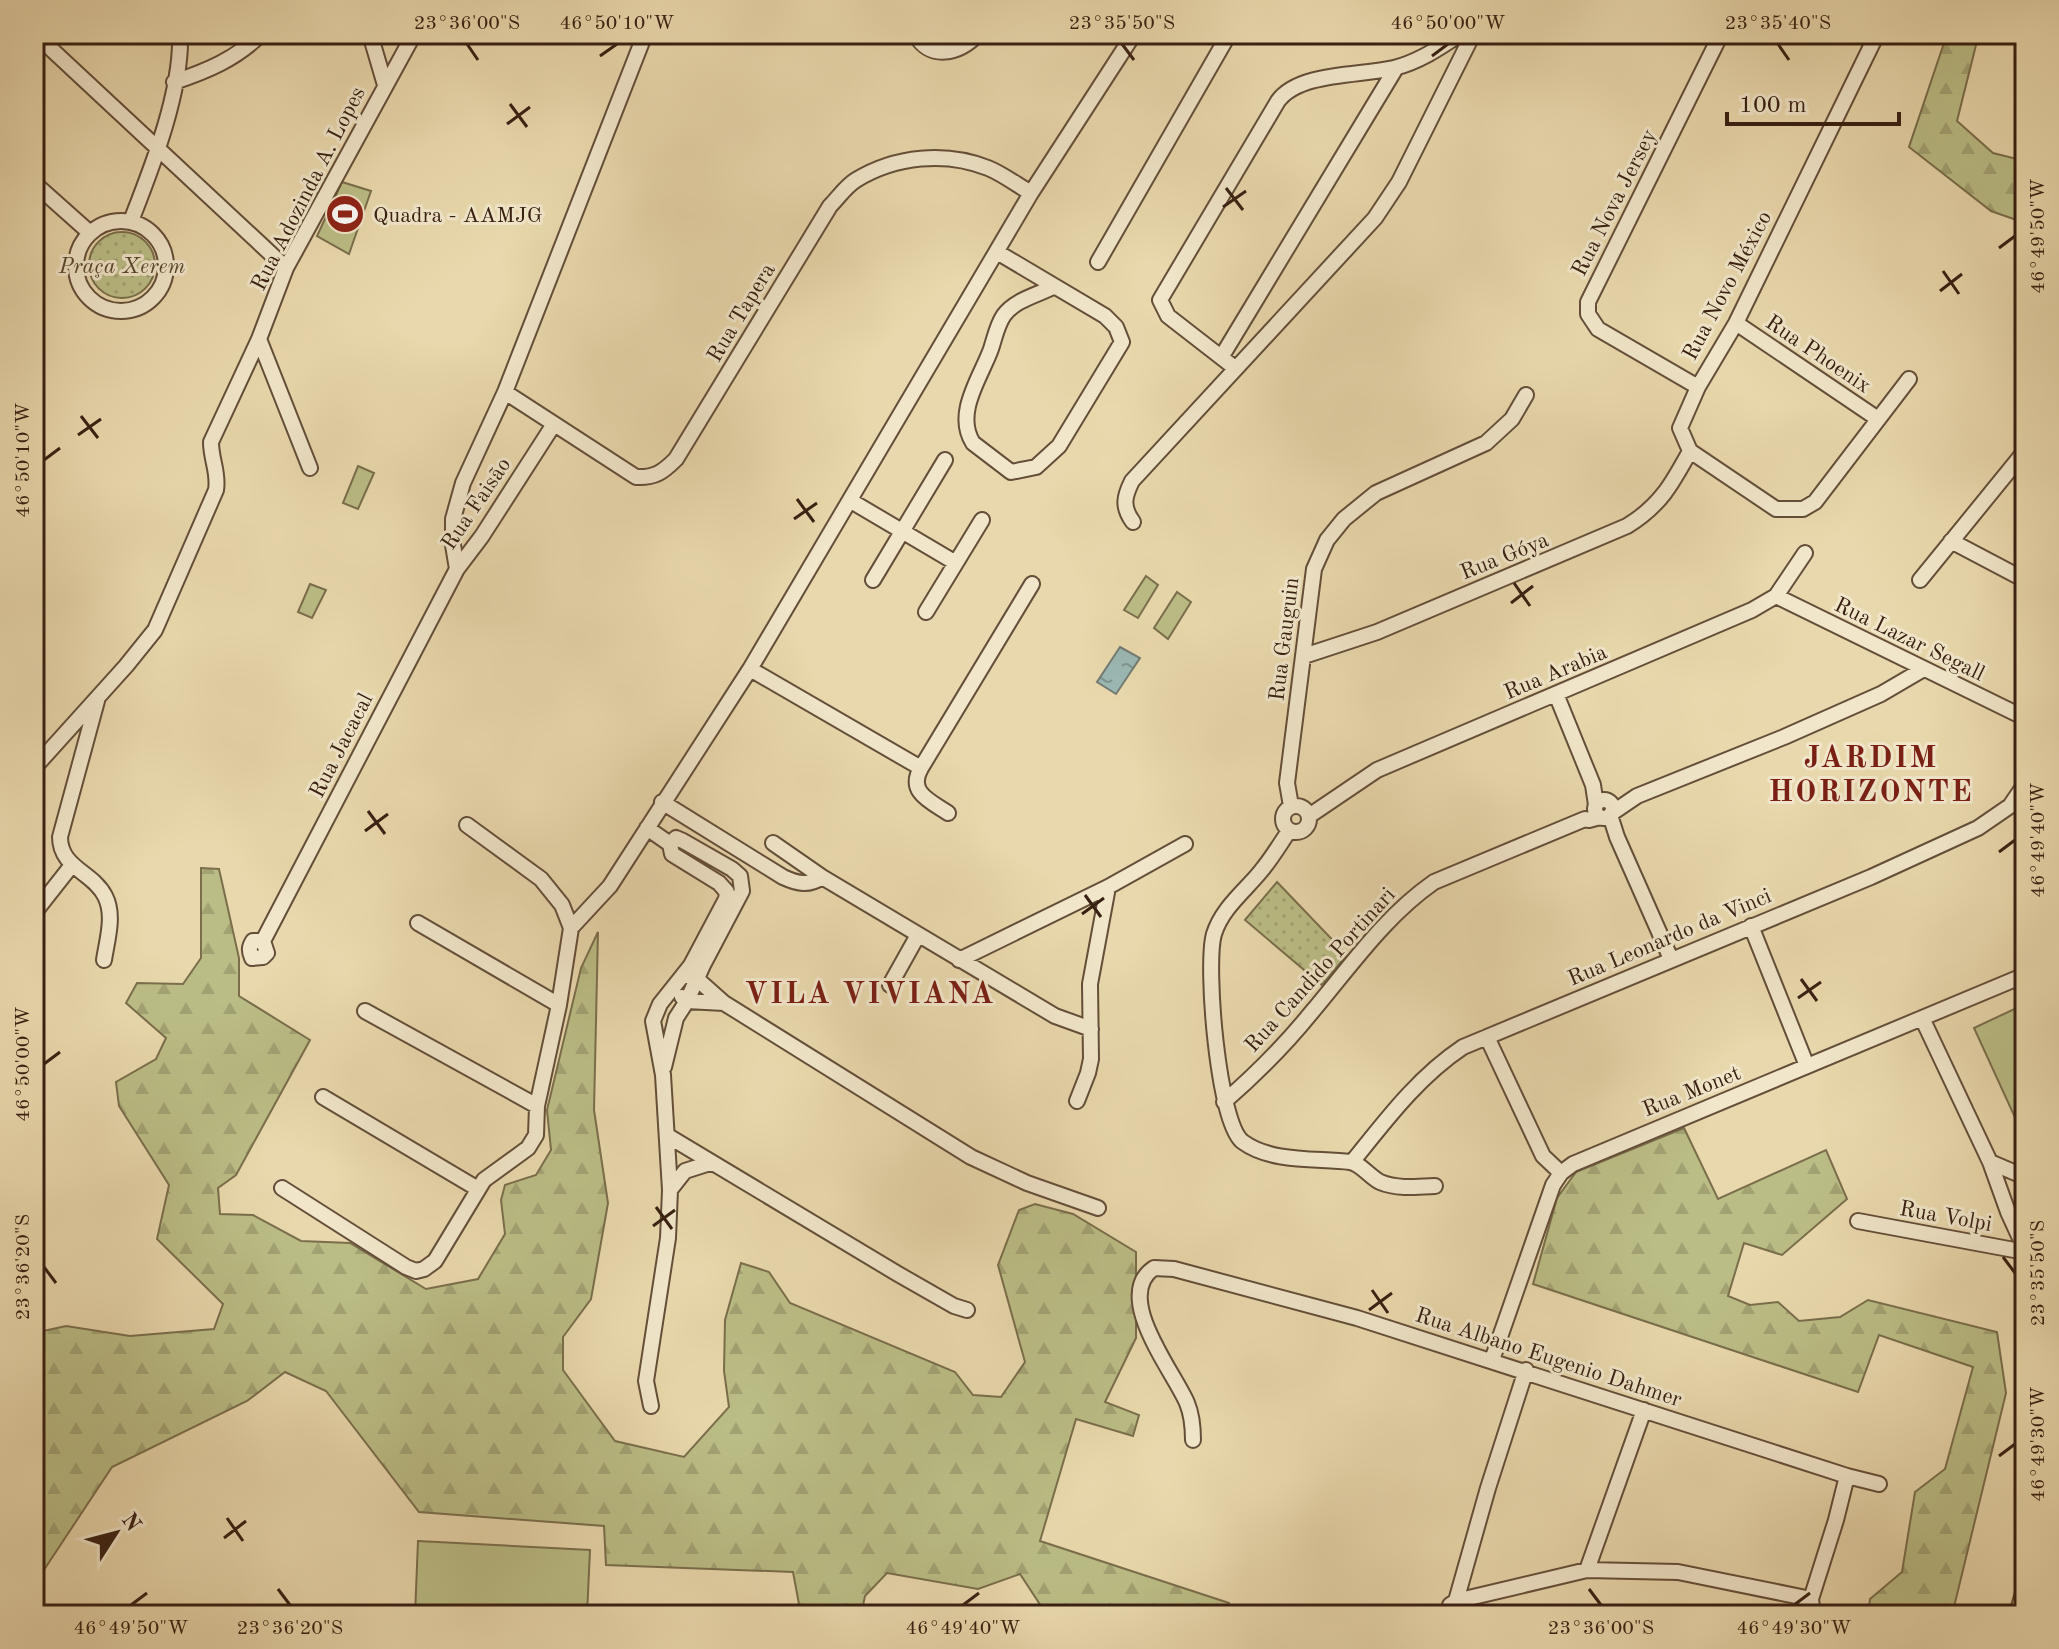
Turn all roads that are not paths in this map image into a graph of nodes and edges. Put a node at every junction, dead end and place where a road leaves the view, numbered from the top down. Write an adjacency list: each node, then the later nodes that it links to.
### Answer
1 (35, 34): 18 (street)
2 (180, 34): 16 (street)
3 (261, 34): 16 (street)
4 (370, 34): 17 (street)
5 (414, 34): 17 (street, Rua Adozinda A. Lopes)
6 (645, 34): 33 (street, Rua Faisão)
7 (915, 34): 8 (street)
8 (978, 34)
9 (1136, 34): 20 (street)
10 (1229, 34): 24 (street)
11 (1460, 34): 15 (street)
12 (1473, 34): 30 (street)
13 (1721, 34): 32 (street, Rua Nova Jersey)
14 (1877, 34): 27 (street, Rua Novo México)
15 (1396, 68): 29 (street); 29 (street)
16 (174, 82): 18 (street)
17 (385, 85): 25 (street, Rua Adozinda A. Lopes)
18 (159, 148): 21 (street); 25 (street)
19 (34, 183): 22 (street)
20 (1031, 193): 23 (street); 36 (street, Rua Tapera)
21 (131, 221): 22 (street); 22 (street)
22 (89, 232)
23 (997, 252): 26 (street); 41 (street)
24 (1098, 262)
25 (286, 268): 28 (street, Rua Adozinda A. Lopes)
26 (1053, 287): 26 (street)
27 (1736, 323): 32 (street, Rua Novo México); 35 (street, Rua Phoenix)
28 (259, 339): 40 (street); 61 (street, Rua Adozinda A. Lopes)
29 (1222, 356): 30 (street)
30 (1235, 368): 43 (street)
31 (1909, 379): 35 (street)
32 (1698, 387): 37 (street, Rua Novo México)
33 (505, 392): 36 (street, Rua Tapera); 48 (street, Rua Faisão)
34 (1526, 395): 55 (street, Rua Gauguin)
35 (1878, 419): 37 (street)
36 (554, 424): 48 (street, Rua Faisão)
37 (1690, 451): 55 (street, Rua Góya)
38 (2025, 451): 45 (street)
39 (945, 460): 44 (street)
40 (310, 468)
41 (851, 501): 44 (street); 57 (street)
42 (982, 520): 47 (street)
43 (1133, 522)
44 (902, 529): 47 (street); 49 (street)
45 (1951, 541): 50 (street); 51 (street)
46 (1805, 553): 53 (street, Rua Arabia)
47 (956, 563): 54 (street)
48 (457, 569): 87 (street, Rua Jacacal)
49 (873, 580)
50 (1920, 580)
51 (2025, 580)
52 (1032, 584): 64 (street)
53 (1776, 596): 56 (street, Rua Lazar Segall); 60 (street, Rua Arabia)
54 (926, 612)
55 (1304, 656): 67 (street, Rua Gauguin)
56 (1899, 658): 58 (street, Rua Lazar Segall); 59 (street)
57 (750, 669): 64 (street); 66 (street)
58 (1922, 670): 59 (street, Rua Candido Portinari); 62 (street, Rua Lazar Segall)
59 (1894, 685): 68 (street, Rua Candido Portinari)
60 (1556, 694): 68 (street); 70 (street, Rua Arabia)
61 (98, 697): 63 (street, Rua Adozinda A. Lopes); 79 (street)
62 (2025, 718)
63 (34, 768)
64 (921, 768): 69 (street)
65 (2025, 784): 84 (street, Rua Leonardo da Vinci)
66 (662, 802): 72 (street); 80 (street)
67 (1291, 806): 70 (street); 73 (street)
68 (1602, 811): 88 (street); 108 (street, Rua Candido Portinari)
69 (948, 813)
70 (1309, 816): 73 (street, Rua Arabia)
71 (467, 825): 85 (street)
72 (647, 828): 75 (street); 85 (street)
73 (1289, 831): 108 (street, Rua Arabia)
74 (773, 843): 80 (street)
75 (670, 844): 76 (street); 78 (street)
76 (689, 844): 78 (street); 92 (street)
77 (1185, 844): 81 (street)
78 (681, 861): 92 (street)
79 (72, 865): 82 (street); 89 (street)
80 (822, 877): 86 (street)
81 (1108, 887): 90 (street); 101 (street)
82 (35, 912)
83 (418, 923): 97 (street)
84 (1751, 926): 88 (street, Rua Leonardo da Vinci); 104 (street)
85 (571, 928): 97 (street)
86 (918, 935): 90 (street); 93 (street)
87 (263, 941)
88 (1671, 959): 103 (street, Rua Leonardo da Vinci)
89 (104, 960)
90 (959, 960): 101 (street)
91 (2025, 975): 99 (street, Rua Monet)
92 (691, 977): 94 (street); 95 (street); 96 (street)
93 (890, 985)
94 (674, 989): 95 (street); 100 (street)
95 (687, 1001): 96 (street); 102 (street)
96 (724, 1003): 120 (street)
97 (559, 1005): 109 (street)
98 (365, 1011): 109 (street)
99 (1922, 1018): 104 (street, Rua Monet); 112 (street)
100 (653, 1021): 102 (street); 105 (street)
101 (1091, 1029): 107 (street)
102 (670, 1037): 105 (street)
103 (1487, 1037): 111 (street, Rua Leonardo da Vinci); 114 (street)
104 (1807, 1066): 114 (street, Rua Monet)
105 (663, 1075): 110 (street)
106 (323, 1097): 118 (street)
107 (1077, 1101)
108 (1224, 1102): 111 (street)
109 (537, 1106): 118 (street)
110 (668, 1136): 113 (street); 119 (street)
111 (1353, 1161): 116 (street)
112 (1990, 1162): 115 (street); 122 (street)
113 (710, 1163): 119 (street); 123 (street)
114 (1561, 1173): 124 (street)
115 (2025, 1177)
116 (1435, 1186)
117 (282, 1188): 118 (street)
118 (478, 1189)
119 (670, 1190): 126 (street)
120 (1098, 1208)
121 (1858, 1221): 122 (street, Rua Volpi)
122 (2025, 1250)
123 (967, 1310)
124 (1492, 1360): 125 (street, Rua Albano Eugenio Dahmer); 128 (street, Rua Albano Eugenio Dahmer)
125 (1526, 1370): 127 (street, Rua Albano Eugenio Dahmer); 131 (street)
126 (651, 1406)
127 (1644, 1410): 129 (street, Rua Albano Eugenio Dahmer); 131 (street)
128 (1193, 1440)
129 (1847, 1476): 130 (street, Rua Albano Eugenio Dahmer); 133 (street)
130 (1879, 1484)
131 (1587, 1570): 133 (street)
132 (2025, 1586): 134 (street)
133 (1811, 1599): 135 (street)
134 (2017, 1614)
135 (1813, 1615)

